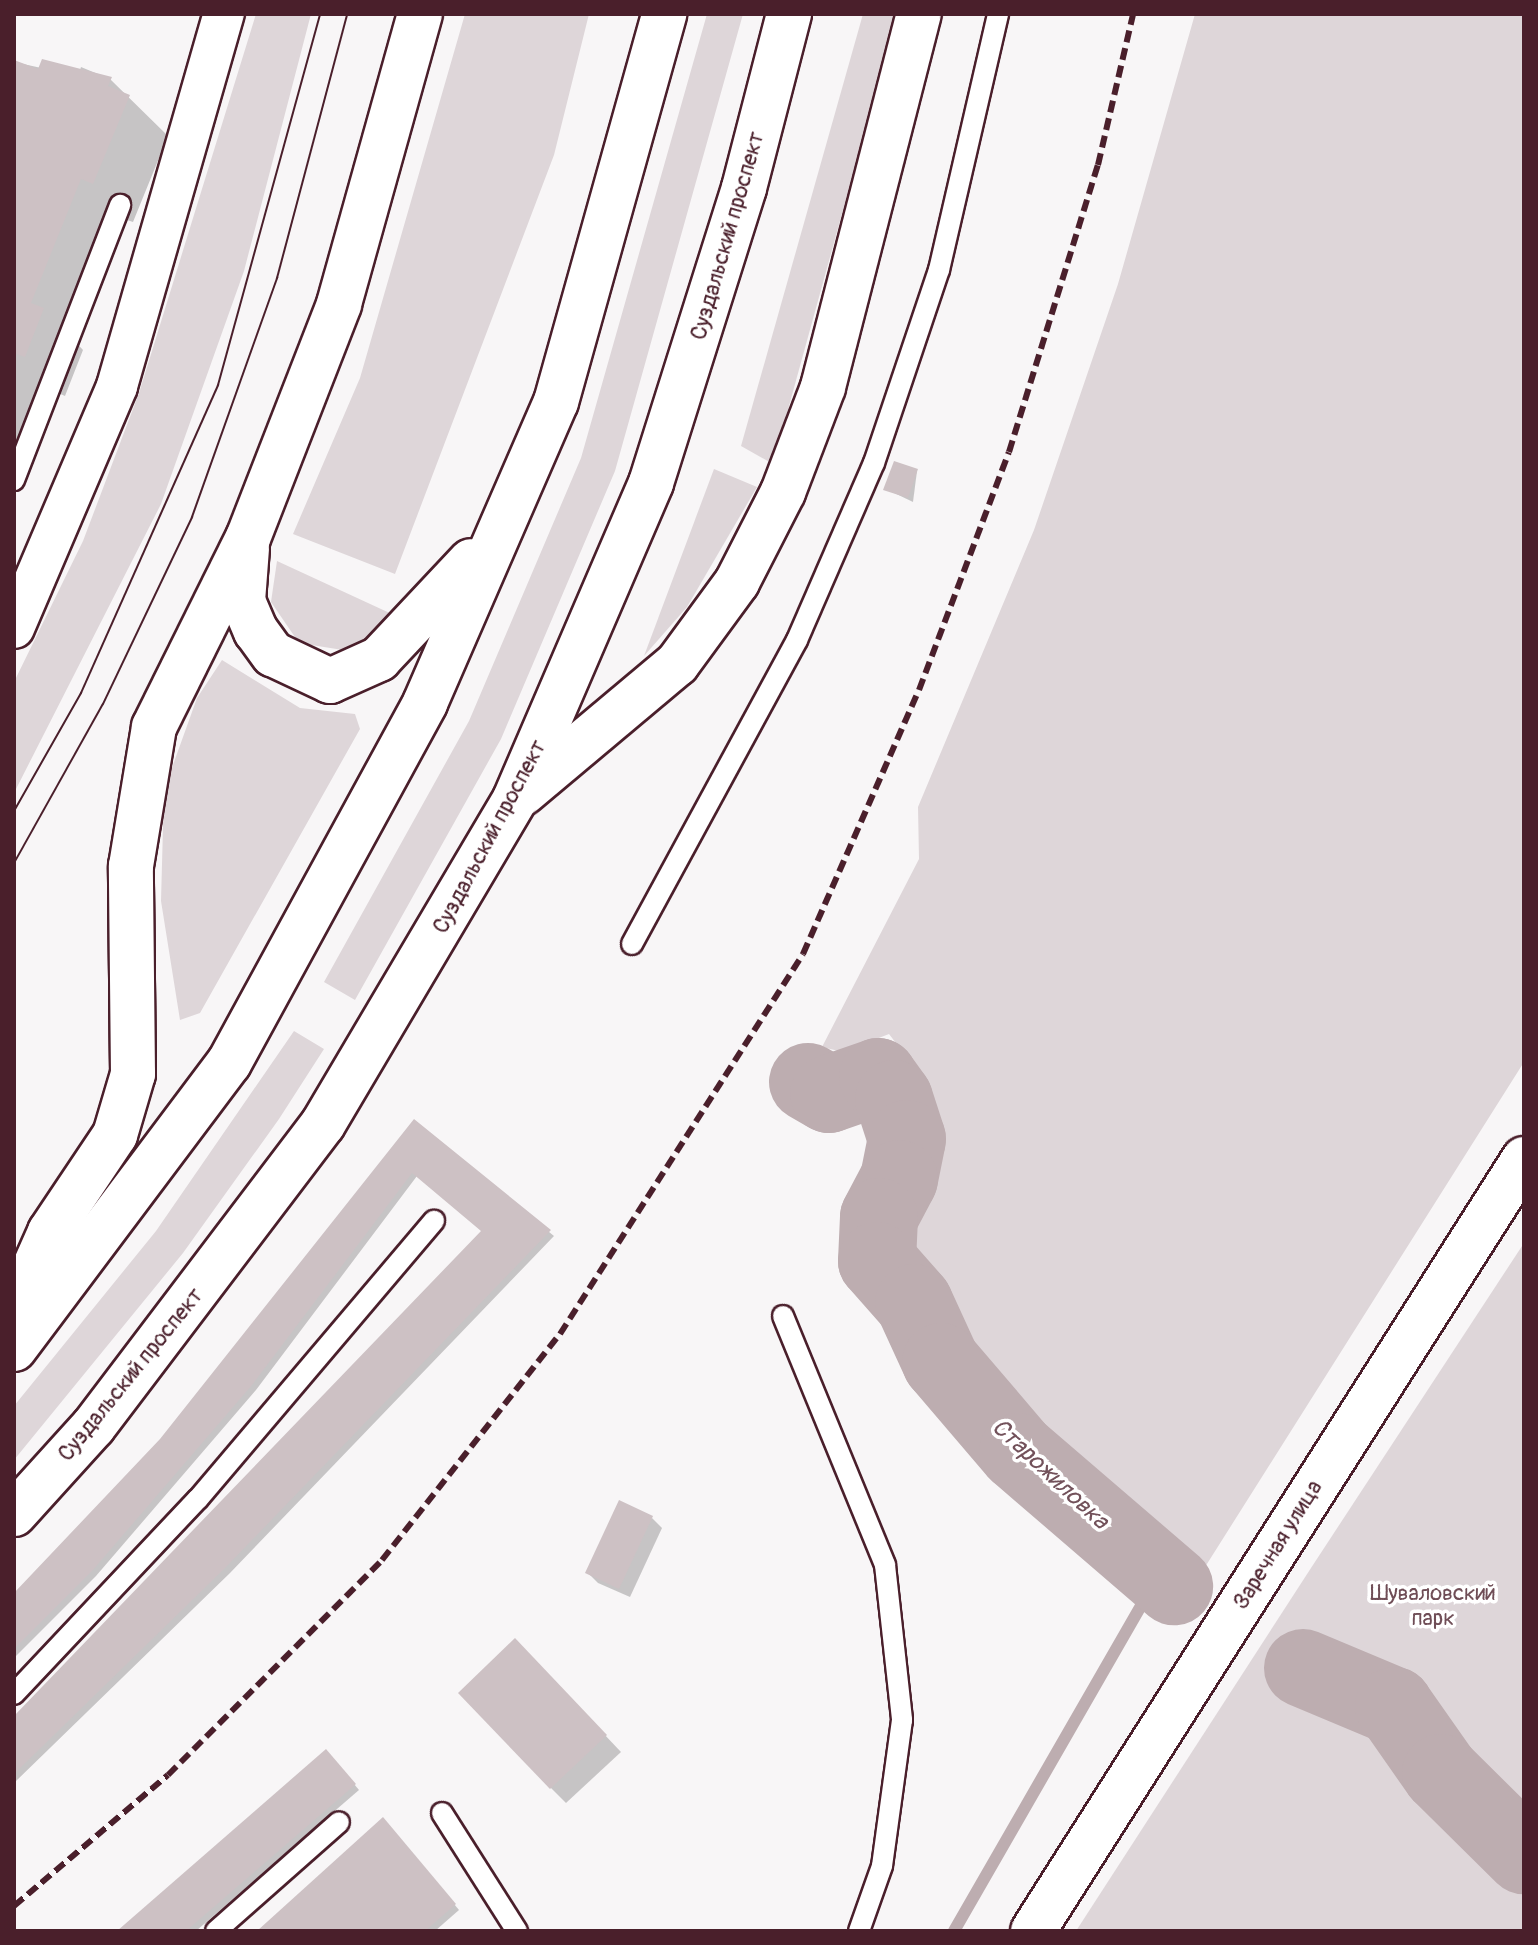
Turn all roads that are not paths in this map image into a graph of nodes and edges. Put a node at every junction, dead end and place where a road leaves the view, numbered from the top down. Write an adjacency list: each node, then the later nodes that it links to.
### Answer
1 (224, 14): 11 (street)
2 (420, 14): 10 (main road)
3 (664, 14): 9 (main road)
4 (789, 14): 12 (main road, Суздальский проспект)
5 (919, 14): 12 (main road)
6 (998, 14): 13 (lane)
7 (120, 205): 8 (lane)
8 (14, 480)
9 (506, 519): 10 (main road); 18 (main road)
10 (248, 538): 16 (main road)
11 (14, 628)
12 (515, 799): 19 (main road, Суздальский проспект)
13 (632, 944)
14 (1524, 1159): 26 (main road, Заречная улица)
15 (434, 1221): 20 (lane)
16 (14, 1313)
17 (783, 1316): 25 (lane)
18 (14, 1349)
19 (14, 1514)
20 (14, 1694)
21 (442, 1813): 24 (lane)
22 (339, 1822): 23 (lane)
23 (216, 1931)
24 (517, 1931)
25 (859, 1931)
26 (1033, 1931)

